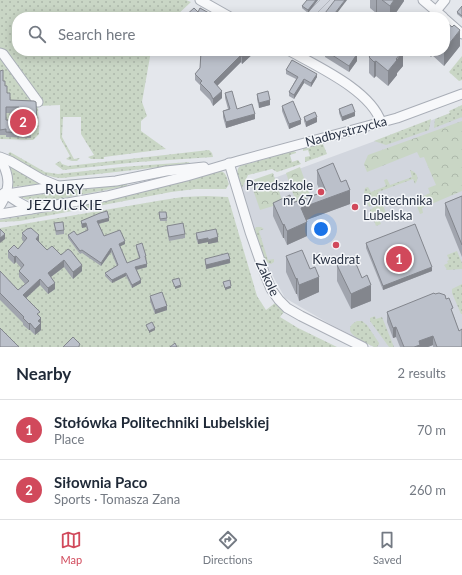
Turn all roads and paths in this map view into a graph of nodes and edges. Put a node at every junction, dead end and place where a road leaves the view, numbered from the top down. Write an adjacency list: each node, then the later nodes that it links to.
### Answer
1 (200, 0): 4 (street)
2 (422, 0): 5 (street)
3 (444, 0): 6 (street)
4 (221, 12)
5 (436, 12)
6 (442, 12)
7 (450, 24): 8 (street)
8 (462, 34)
9 (0, 53): 12 (street)
10 (298, 56): 13 (street)
11 (462, 94): 13 (street, Nadbystrzycka)
12 (38, 102)
13 (381, 122): 15 (street, Nadbystrzycka)
14 (0, 157): 16 (street); 17 (street)
15 (229, 163): 16 (street, Nadbystrzycka); 19 (street, Nadbystrzycka); 21 (street, Zakole)
16 (59, 186): 17 (street, Nadbystrzycka)
17 (2, 193): 18 (street); 19 (street)
18 (0, 206)
19 (31, 209): 20 (street, Nadbystrzycka)
20 (0, 214)
21 (363, 347)

